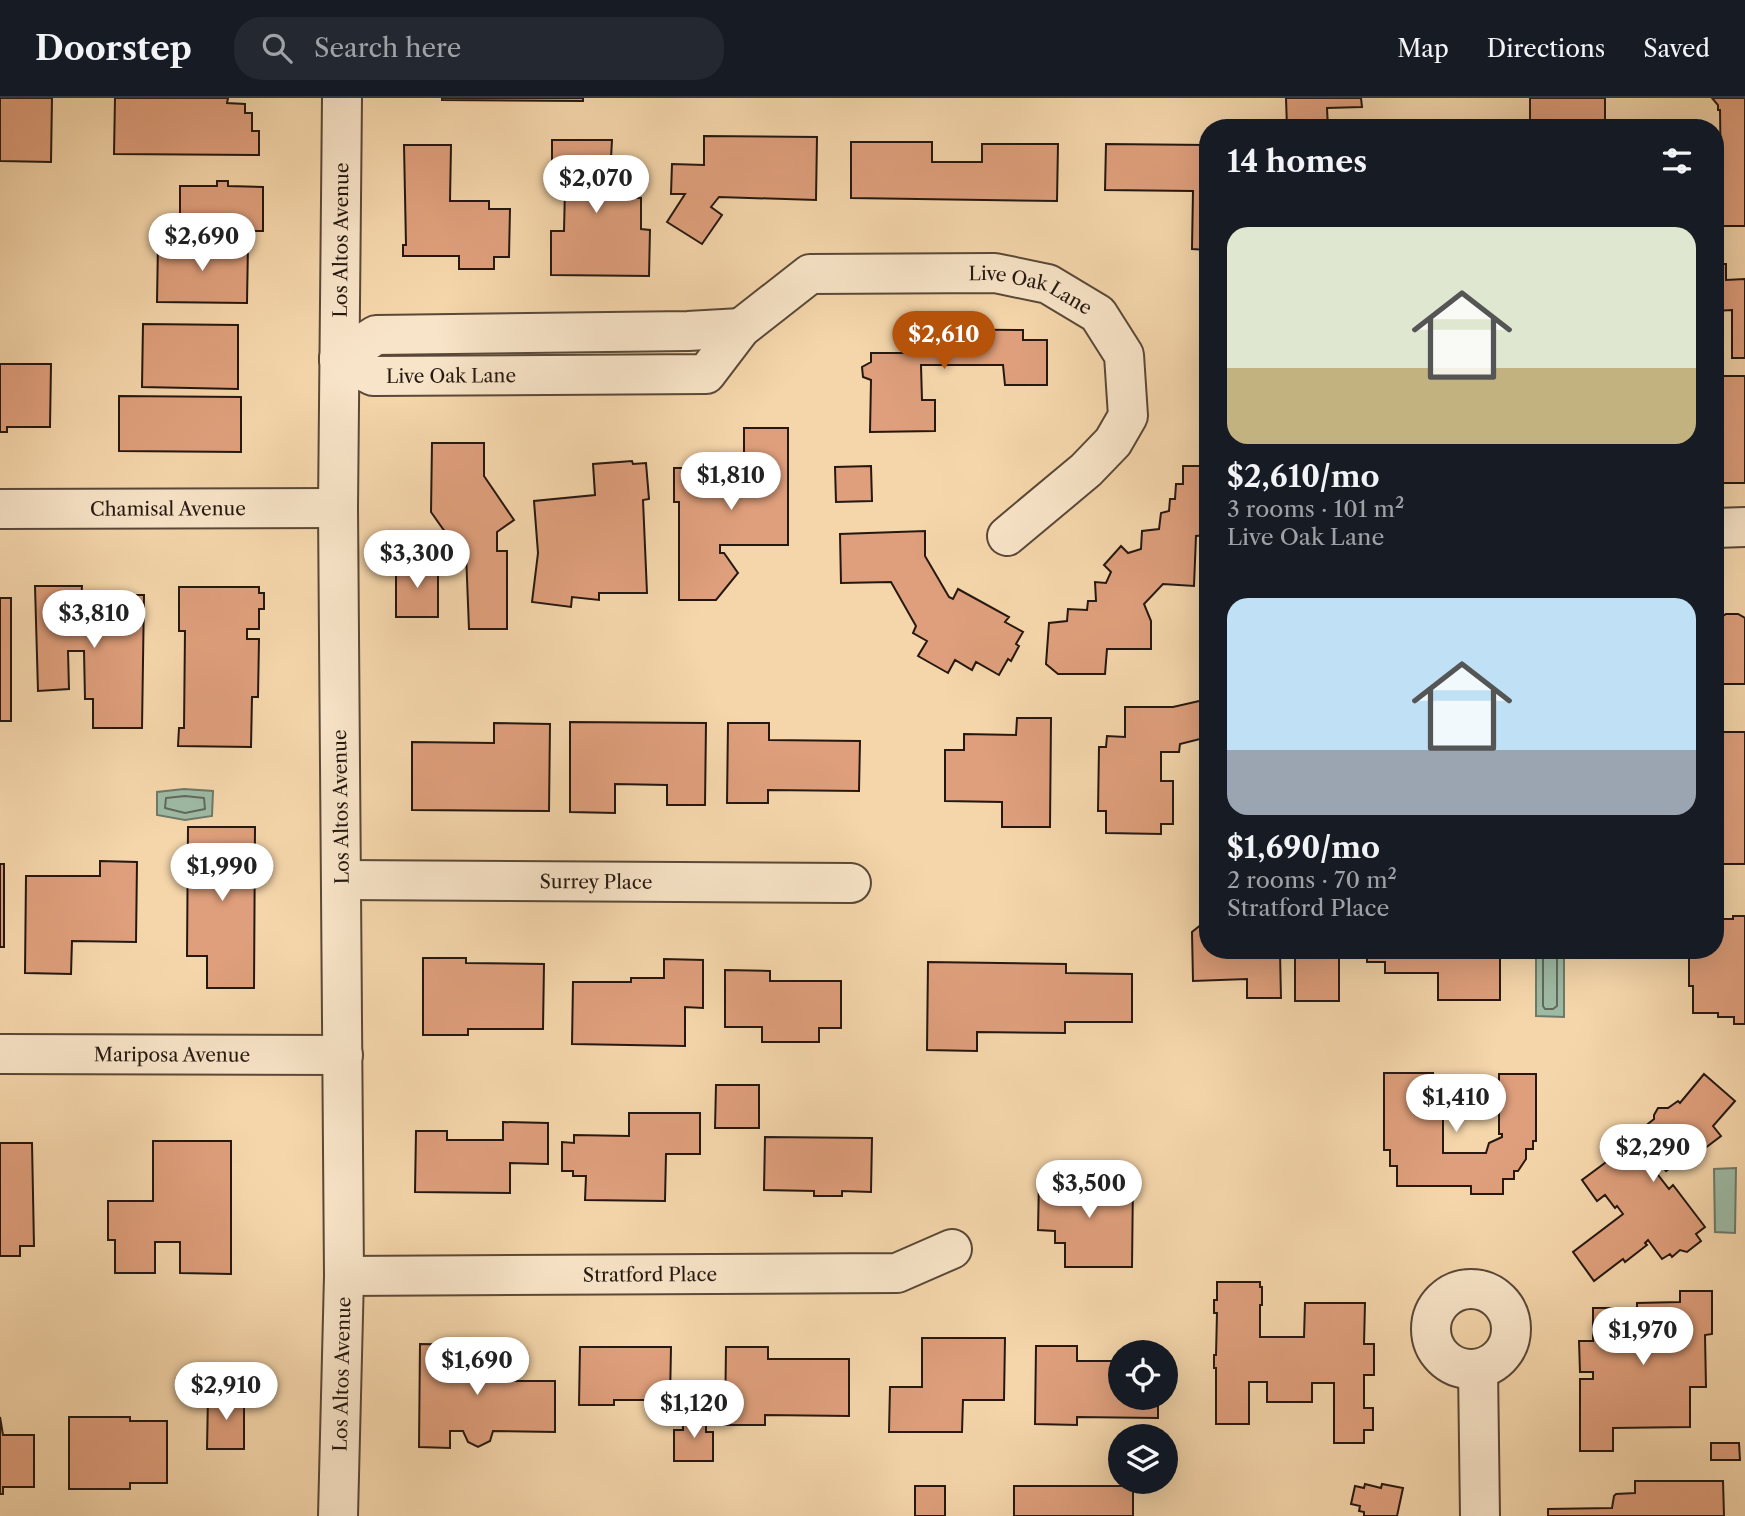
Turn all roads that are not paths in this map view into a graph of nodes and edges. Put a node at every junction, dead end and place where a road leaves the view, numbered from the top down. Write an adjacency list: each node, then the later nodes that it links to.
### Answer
1 (342, 98): 2 (street, Los Altos Avenue)
2 (339, 359): 3 (street, Los Altos Avenue); 7 (street, Live Oak Lane)
3 (338, 508): 4 (street, Chamisal Avenue); 8 (street, Los Altos Avenue)
4 (0, 509)
5 (1745, 527): 6 (street)
6 (1724, 528)
7 (1007, 536)
8 (342, 880): 9 (street, Surrey Place); 11 (street, Los Altos Avenue)
9 (851, 883)
10 (0, 1054): 11 (street, Mariposa Avenue)
11 (343, 1055): 13 (street, Los Altos Avenue)
12 (952, 1249): 13 (street, Stratford Place)
13 (344, 1276): 15 (street, Los Altos Avenue)
14 (1478, 1369): 16 (street)
15 (338, 1516)
16 (1479, 1516)

